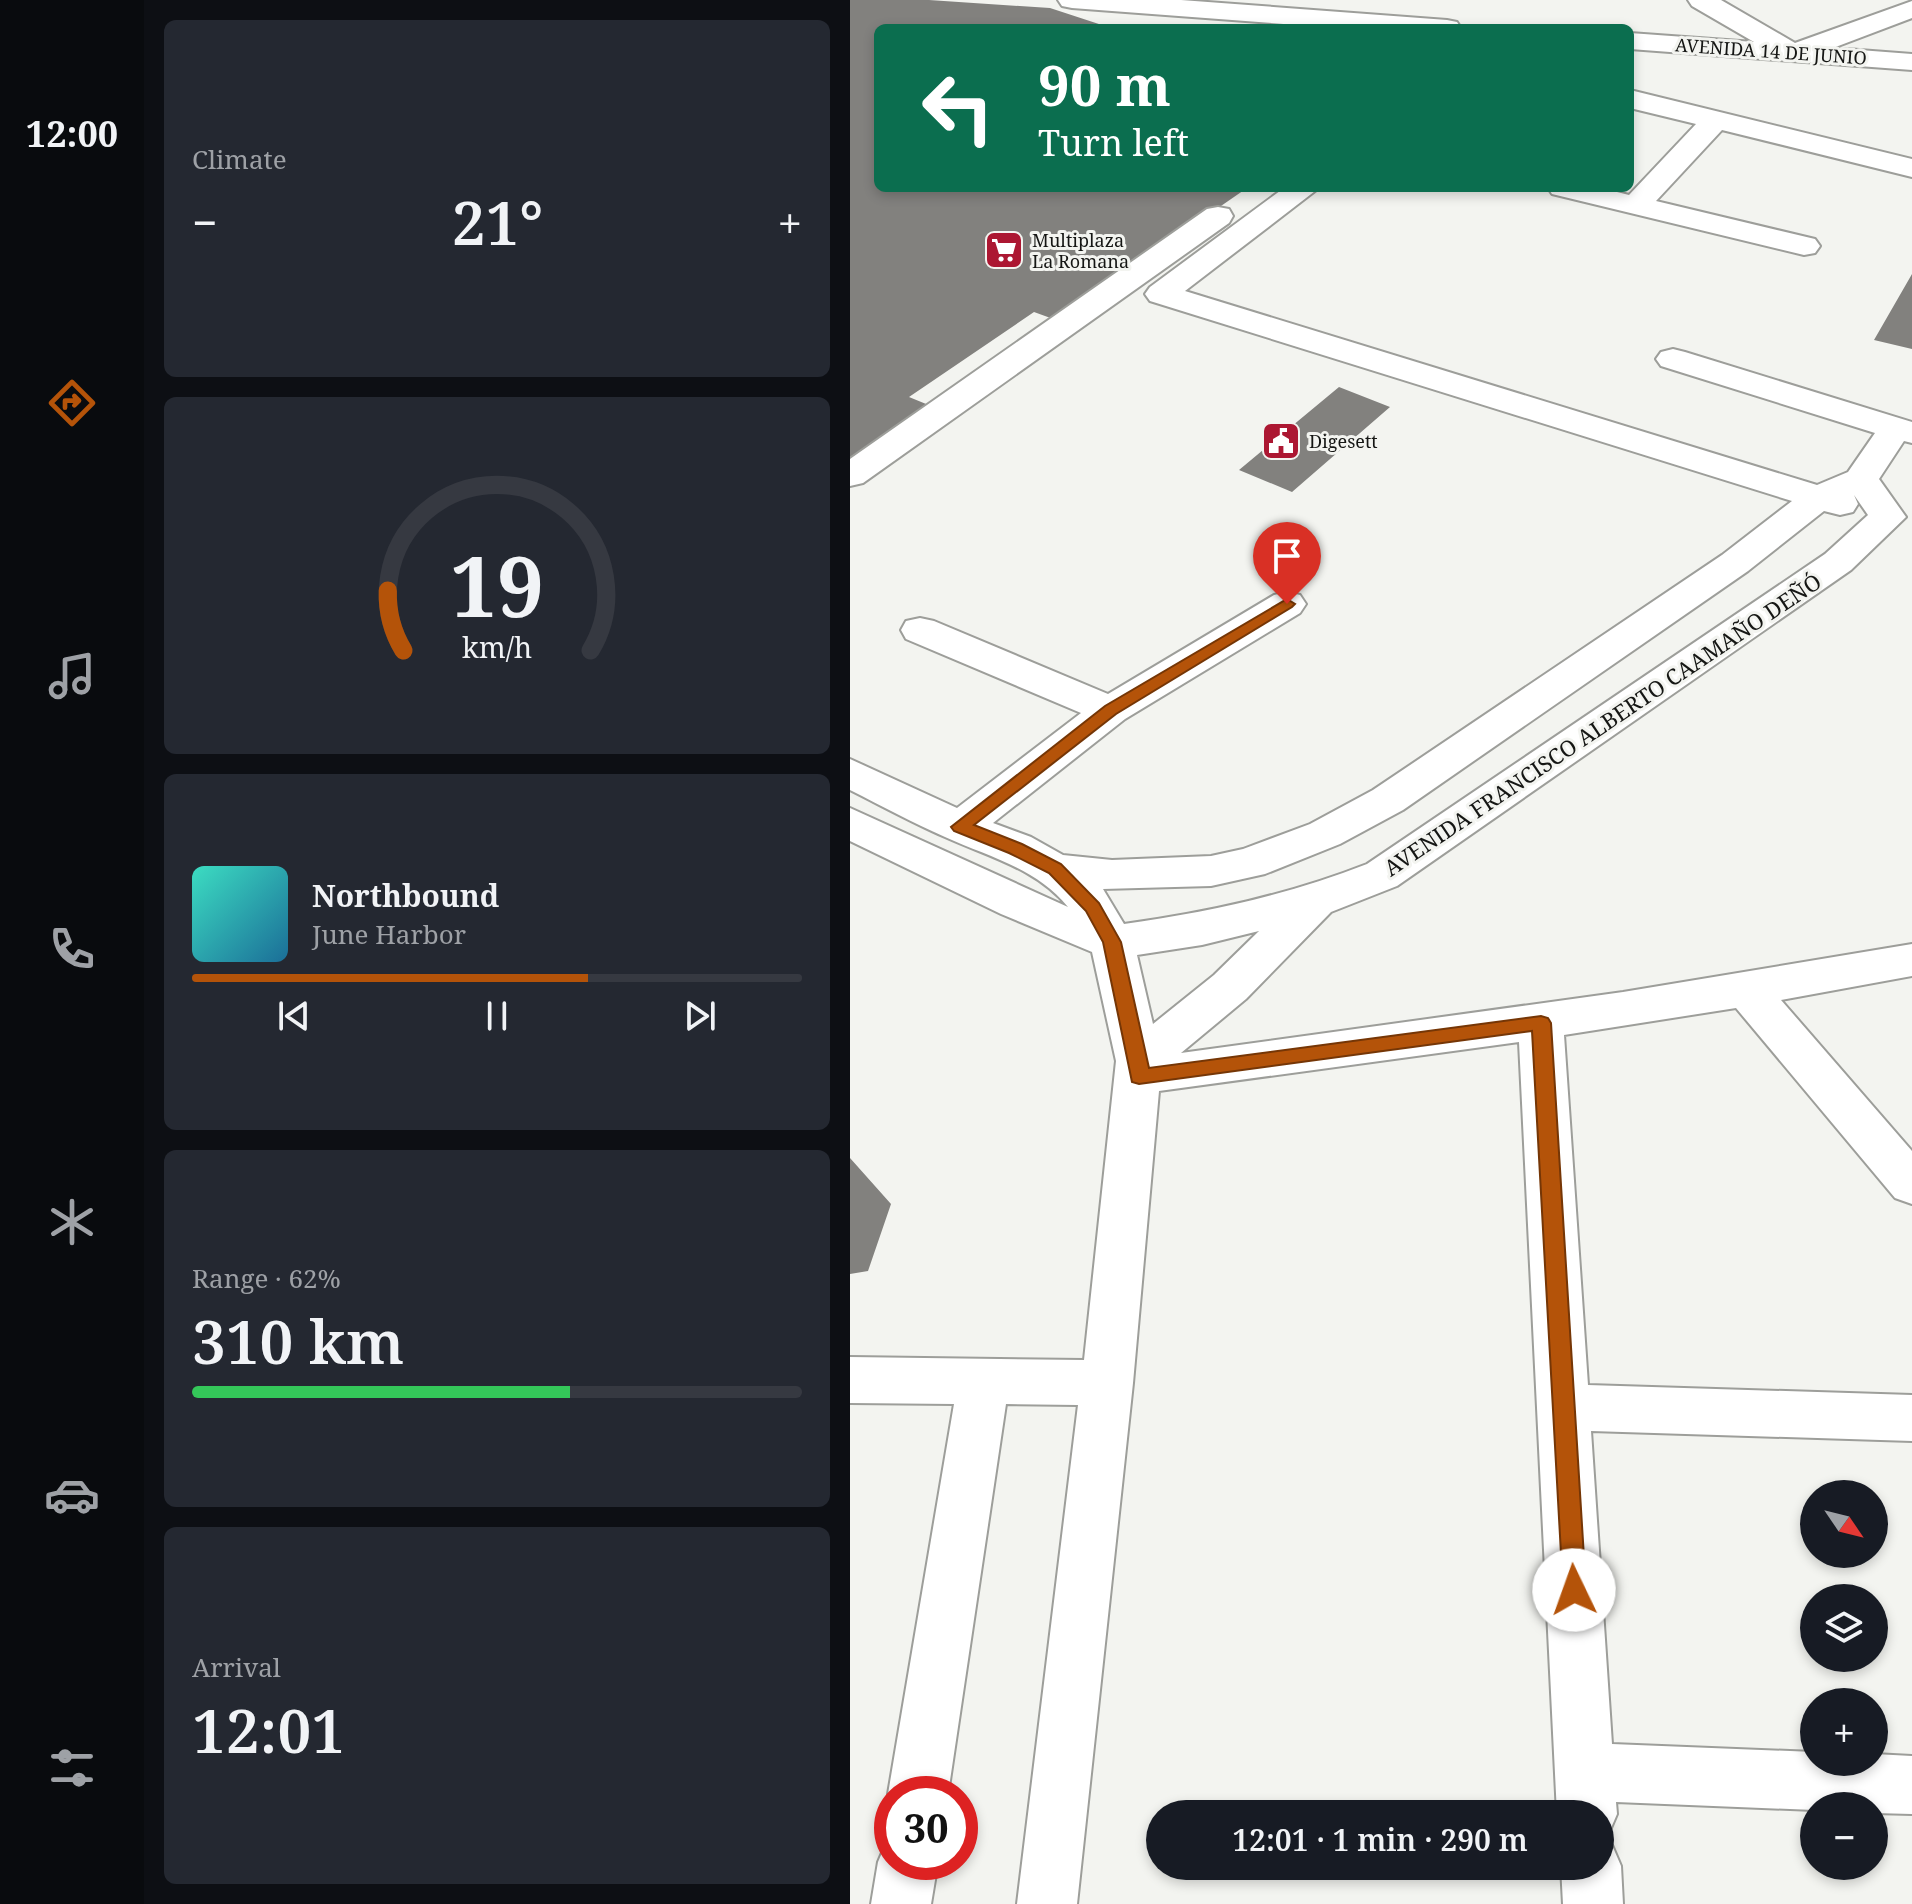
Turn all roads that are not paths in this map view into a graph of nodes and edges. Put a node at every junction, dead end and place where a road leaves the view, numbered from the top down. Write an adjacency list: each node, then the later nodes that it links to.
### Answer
1 (1072, 0): 5 (street)
2 (1411, 0): 5 (street)
3 (1702, 0): 8 (street)
4 (1912, 9): 8 (street)
5 (1346, 21): 6 (street)
6 (1389, 24)
7 (1634, 41): 8 (street, AVENIDA 14 DE JUNIO)
8 (1793, 53): 9 (street, AVENIDA 14 DE JUNIO)
9 (1912, 62)
10 (1634, 100): 11 (street)
11 (1716, 120): 12 (street); 16 (street)
12 (1912, 168)
13 (1252, 192): 20 (street)
14 (1299, 192): 22 (street)
15 (1580, 192): 16 (street)
16 (1636, 205): 17 (street)
17 (1804, 246)
18 (1673, 359): 19 (street)
19 (1904, 430): 21 (street)
20 (850, 475)
21 (1861, 479): 22 (street); 23 (street)
22 (1818, 498): 23 (street); 30 (street)
23 (1900, 520): 31 (street, AVENIDA FRANCISCO ALBERTO CAAMAÑO DEÑÓ)
24 (1287, 604): 26 (street)
25 (920, 630): 26 (street)
26 (1111, 710): 29 (street)
27 (850, 773): 29 (street)
28 (850, 823): 32 (street)
29 (960, 827): 30 (street)
30 (1055, 869): 32 (street)
31 (1315, 901): 32 (street, AVENIDA FRANCISCO ALBERTO CAAMAÑO DEÑÓ); 36 (street)
32 (1112, 942): 36 (street)
33 (1912, 960): 34 (street)
34 (1748, 992): 35 (street); 37 (street)
35 (1541, 1023): 36 (street); 41 (street)
36 (1139, 1068): 40 (street)
37 (1912, 1184)
38 (850, 1380): 39 (street)
39 (983, 1382): 40 (street); 43 (street)
40 (1107, 1383): 49 (street)
41 (1564, 1407): 42 (street); 45 (street)
42 (1912, 1418)
43 (921, 1776)
44 (1912, 1785): 45 (street)
45 (1586, 1793)
46 (905, 1880): 48 (street)
47 (1592, 1880): 50 (street)
48 (901, 1904)
49 (1047, 1904)
50 (1593, 1904)

